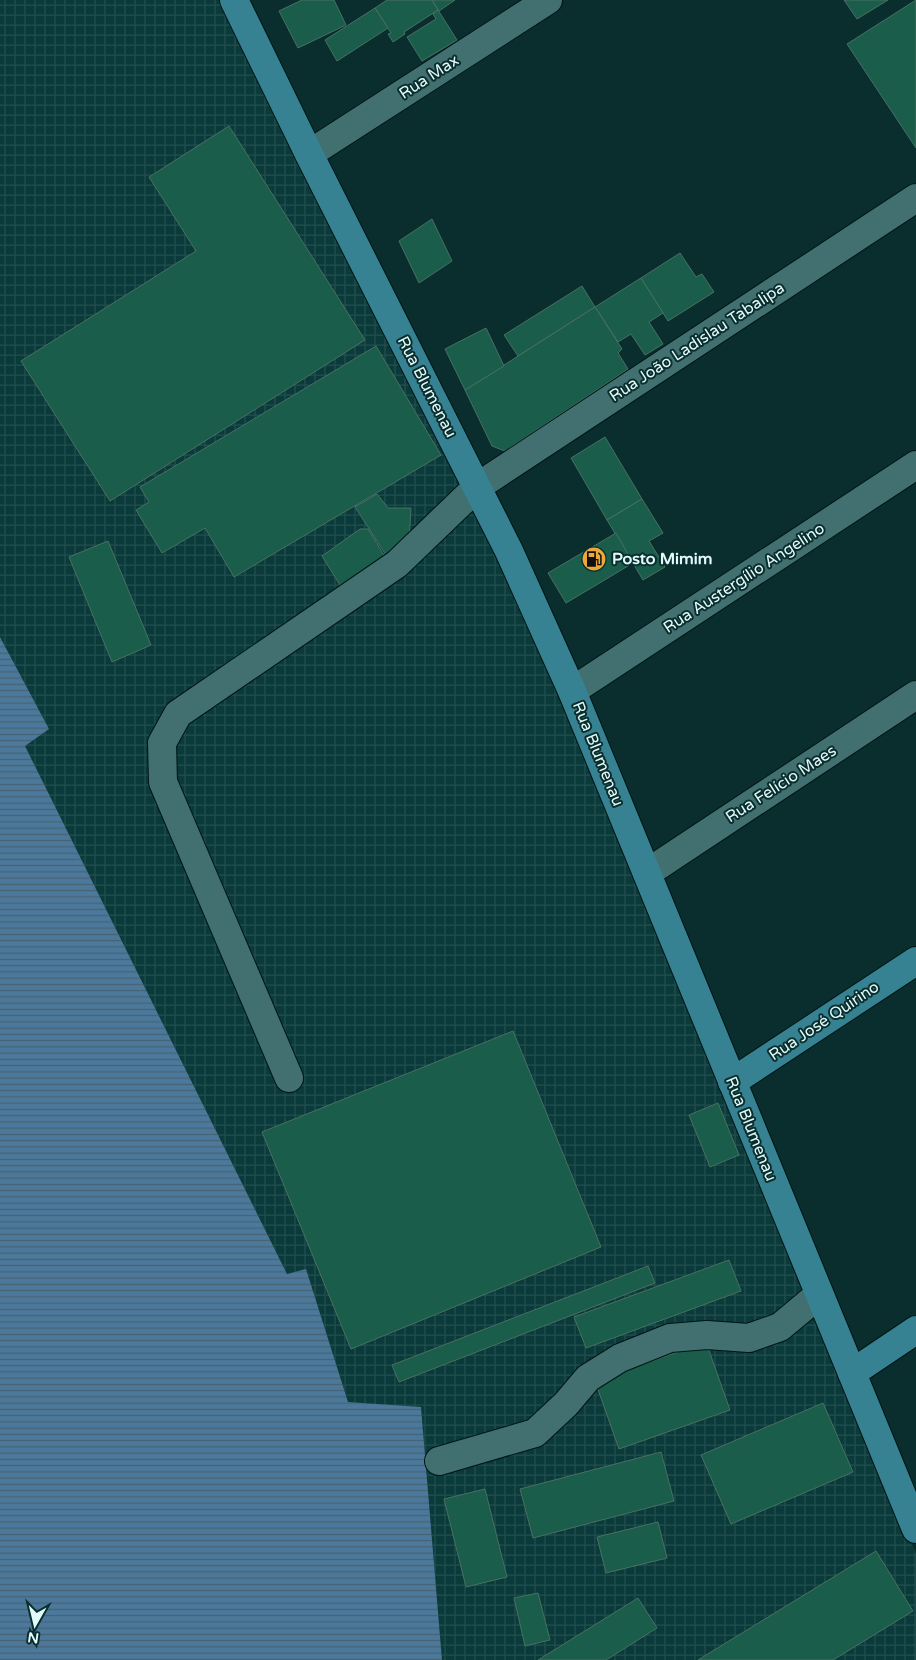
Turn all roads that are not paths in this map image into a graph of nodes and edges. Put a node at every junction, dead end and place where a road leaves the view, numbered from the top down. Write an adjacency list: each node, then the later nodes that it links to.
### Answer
1 (234, 0): 3 (main road, Rua Blumenau)
2 (548, 0): 3 (street, Rua Max)
3 (309, 154): 6 (main road, Rua Blumenau)
4 (916, 198): 6 (street, Rua João Ladislau Tabalipa)
5 (916, 465): 7 (street, Rua Austergílio Angelino)
6 (477, 486): 7 (main road, Rua Blumenau); 11 (street, Rua João Ladislau Tabalipa)
7 (572, 691): 9 (main road, Rua Blumenau)
8 (916, 695): 9 (street, Rua Felício Maes)
9 (647, 873): 12 (main road, Rua Blumenau)
10 (916, 961): 12 (main road, Rua José Quirino)
11 (289, 1078)
12 (732, 1082): 13 (main road, Rua Blumenau)
13 (820, 1296): 15 (main road, Rua Blumenau); 16 (street)
14 (916, 1330): 15 (main road)
15 (852, 1373): 17 (main road, Rua Blumenau)
16 (439, 1461)
17 (916, 1529)

